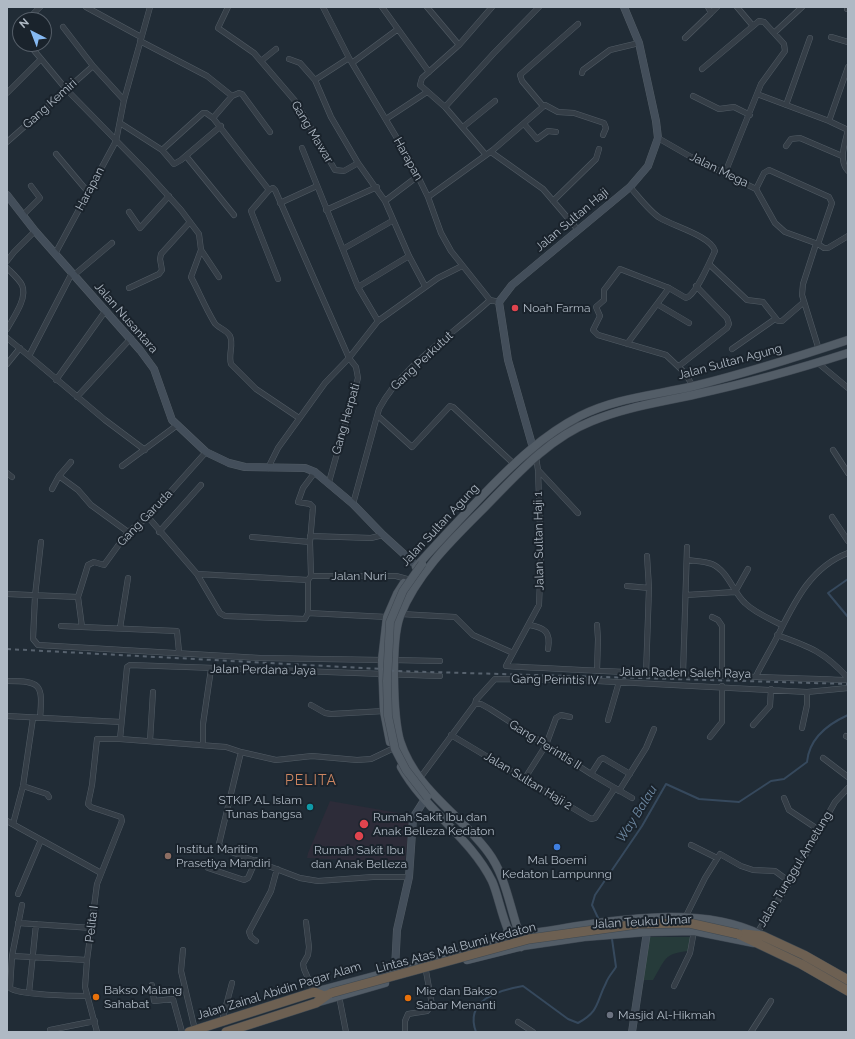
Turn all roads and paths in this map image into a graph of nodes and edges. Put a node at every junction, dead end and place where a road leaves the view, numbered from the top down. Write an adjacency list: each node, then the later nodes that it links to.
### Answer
1 (86, 7): 23 (street)
2 (150, 7): 23 (street, Harapan)
3 (228, 7): 32 (street, Gang Mawar)
4 (323, 7): 29 (street, Harapan)
5 (382, 7): 18 (street)
6 (427, 7): 26 (street)
7 (492, 7): 26 (street)
8 (539, 7): 50 (street)
9 (624, 7): 25 (street, Jalan Sultan Haji)
10 (708, 7): 14 (street)
11 (717, 7): 14 (street)
12 (737, 7): 16 (street)
13 (802, 7): 19 (street)
14 (711, 12): 21 (street)
15 (578, 24): 49 (street)
16 (753, 26): 19 (street); 36 (street)
17 (63, 27): 34 (street)
18 (398, 29): 33 (street); 37 (street)
19 (774, 33): 43 (street)
20 (831, 37): 24 (street)
21 (686, 38)
22 (810, 38): 48 (street)
23 (141, 39): 44 (street); 46 (street, Harapan)
24 (848, 42)
25 (639, 43): 38 (street); 63 (street, Jalan Sultan Haji)
26 (459, 45): 37 (street)
27 (276, 49): 32 (street)
28 (35, 52): 30 (street)
29 (349, 58): 33 (street, Harapan); 39 (street)
30 (41, 59): 40 (street); 42 (street)
31 (289, 60): 39 (street)
32 (261, 61): 74 (street, Gang Mawar)
33 (352, 63): 53 (street, Harapan)
34 (93, 66): 40 (street, Gang Kemiri); 46 (street)
35 (848, 67): 54 (street)
36 (702, 69)
37 (429, 72): 41 (street)
38 (582, 73)
39 (315, 80): 74 (street)
40 (66, 89): 64 (street); 65 (street, Gang Kemiri)
41 (427, 92): 50 (street); 53 (street)
42 (7, 93)
43 (757, 94): 48 (street); 51 (street)
44 (232, 96): 52 (street); 60 (street)
45 (693, 96): 51 (street)
46 (124, 100): 55 (street, Harapan)
47 (495, 101): 58 (street)
48 (786, 105): 54 (street)
49 (543, 106): 56 (street); 62 (street)
50 (445, 107): 58 (street)
51 (750, 115): 76 (street)
52 (213, 118): 57 (street); 69 (street)
53 (386, 119): 77 (street, Harapan)
54 (829, 121): 59 (street)
55 (120, 123): 64 (street, Harapan); 69 (street)
56 (524, 124): 61 (street); 71 (street)
57 (221, 126): 72 (street); 83 (street)
58 (463, 127): 71 (street)
59 (848, 130): 73 (street)
60 (270, 132)
61 (556, 132)
62 (603, 135)
63 (658, 138): 76 (street, Jalan Mega); 81 (street, Jalan Sultan Haji)
64 (116, 141): 84 (street, Harapan); 86 (street)
65 (7, 142)
66 (786, 146): 73 (street)
67 (302, 148): 79 (street)
68 (599, 149): 89 (street)
69 (162, 150): 72 (street)
70 (56, 154): 84 (street)
71 (488, 154): 87 (street); 89 (street)
72 (186, 156): 94 (street)
73 (842, 156): 75 (street)
74 (358, 164): 80 (street)
75 (848, 171)
76 (725, 173): 82 (street, Jalan Mega)
77 (418, 176): 87 (street, Harapan); 88 (street)
78 (31, 186): 93 (street)
79 (317, 186): 90 (street); 91 (street)
80 (377, 187): 88 (street); 91 (street)
81 (630, 187): 97 (street, Jalan Sultan Haji); 107 (street)
82 (756, 189): 101 (street, Jalan Mega); 101 (street)
83 (268, 190): 90 (street, Gang Herpati); 112 (street)
84 (88, 192): 104 (street, Harapan)
85 (7, 195): 93 (street, Jalan Nusantara)
86 (169, 196): 92 (street); 95 (street)
87 (428, 197): 108 (street, Harapan)
88 (385, 201): 96 (street)
89 (553, 201): 97 (street)
90 (280, 203): 136 (street, Gang Herpati)
91 (326, 210): 102 (street)
92 (129, 212)
93 (23, 215): 98 (street, Jalan Nusantara)
94 (234, 215)
95 (190, 222): 103 (street); 116 (street)
96 (392, 222): 102 (street); 105 (street)
97 (578, 230): 119 (street, Jalan Sultan Haji)
98 (35, 232): 104 (street, Jalan Nusantara); 106 (street)
99 (848, 236): 101 (street, Jalan Mega)
100 (112, 243): 110 (street)
101 (817, 244): 120 (street)
102 (343, 248): 115 (street)
103 (201, 250): 111 (street); 147 (street)
104 (55, 254): 110 (street, Jalan Nusantara)
105 (409, 256): 113 (street); 115 (street)
106 (7, 261)
107 (709, 264): 114 (street); 123 (street)
108 (462, 266): 113 (street); 118 (street, Harapan)
109 (7, 268): 126 (street)
110 (73, 274): 122 (street, Jalan Nusantara); 135 (street)
111 (219, 277)
112 (278, 279)
113 (425, 286): 124 (street)
114 (696, 286): 117 (street); 139 (street)
115 (358, 287): 124 (street)
116 (129, 288)
117 (668, 288): 121 (street); 130 (street)
118 (490, 300): 119 (street); 146 (street, Gang Perkutut)
119 (499, 302): 149 (street)
120 (804, 302): 123 (street); 133 (street)
121 (657, 304): 125 (street); 130 (street)
122 (106, 310): 128 (street, Jalan Nusantara); 142 (street)
123 (775, 319): 132 (street)
124 (378, 321): 136 (street)
125 (689, 323)
126 (7, 329)
127 (7, 338): 131 (street)
128 (131, 338): 145 (street); 148 (street, Jalan Nusantara)
129 (848, 340): 133 (main road, Jalan Sultan Agung)
130 (627, 344): 139 (street)
131 (20, 348): 135 (street); 138 (street)
132 (732, 348)
133 (819, 350): 140 (main road, Jalan Sultan Agung)
134 (848, 353): 137 (main road, Jalan Sultan Agung)
135 (29, 356): 142 (street)
136 (349, 358): 147 (street); 164 (street, Gang Herpati)
137 (818, 362): 141 (main road, Jalan Sultan Agung); 144 (street)
138 (7, 364)
139 (679, 366): 143 (street)
140 (760, 368): 141 (main road); 143 (main road, Jalan Sultan Agung)
141 (764, 379): 153 (main road, Jalan Sultan Agung)
142 (56, 380): 145 (street)
143 (693, 386): 149 (main road, Jalan Sultan Agung)
144 (848, 388)
145 (77, 397): 150 (street)
146 (378, 416): 155 (street); 167 (street, Gang Perkutut)
147 (299, 418): 157 (street)
148 (176, 426): 150 (street); 152 (street, Jalan Nusantara)
149 (533, 448): 155 (main road, Jalan Sultan Agung)
150 (145, 450): 156 (street)
151 (833, 450): 161 (street)
152 (206, 452): 157 (street, Jalan Nusantara); 169 (street, Gang Garuda)
153 (536, 457): 158 (street, Jalan Sultan Haji 1); 182 (main road, Jalan Sultan Agung)
154 (71, 462): 162 (street)
155 (514, 464): 184 (main road, Jalan Sultan Agung)
156 (122, 466)
157 (268, 468): 159 (street, Jalan Nusantara)
158 (538, 470): 168 (street); 201 (street, Jalan Sultan Haji 1)
159 (315, 472): 164 (street, Jalan Nusantara); 174 (street)
160 (7, 473): 163 (street)
161 (848, 473)
162 (59, 476): 166 (street); 171 (street)
163 (12, 477)
164 (329, 482): 167 (street, Jalan Nusantara)
165 (201, 485): 172 (street)
166 (52, 489)
167 (353, 504): 173 (street, Jalan Nusantara)
168 (578, 513)
169 (148, 517): 171 (street, Gang Garuda); 172 (street)
170 (832, 517): 176 (street)
171 (128, 532): 196 (street, Gang Garuda)
172 (159, 532): 186 (street)
173 (382, 535): 174 (street); 184 (street, Jalan Nusantara)
174 (310, 536): 178 (street)
175 (252, 537): 178 (street)
176 (848, 541)
177 (41, 542): 195 (street)
178 (310, 542): 188 (street)
179 (687, 548): 183 (street)
180 (848, 553): 203 (street, Jalan Raden Saleh Raya)
181 (647, 556): 191 (street)
182 (438, 557): 184 (main road); 198 (main road, Jalan Sultan Agung)
183 (687, 560): 192 (street); 194 (street)
184 (422, 566): 189 (main road, Jalan Sultan Agung); 266 (main road)
185 (748, 569): 192 (street)
186 (197, 574): 188 (street, Jalan Nuri); 197 (street)
187 (128, 578): 206 (street)
188 (310, 578): 189 (street, Jalan Nuri); 197 (street)
189 (407, 579): 199 (main road, Jalan Sultan Agung)
190 (627, 586): 191 (street)
191 (649, 588): 218 (street)
192 (735, 592): 194 (street); 203 (street)
193 (7, 594): 195 (street)
194 (686, 595): 219 (street)
195 (35, 596): 196 (street); 209 (street)
196 (78, 598): 205 (street)
197 (308, 613): 199 (street)
198 (401, 614): 210 (street); 212 (main road, Jalan Sultan Agung)
199 (387, 617): 211 (main road, Jalan Sultan Agung)
200 (712, 618): 221 (street)
201 (530, 625): 208 (street); 210 (street, Jalan Sultan Haji 1)
202 (597, 625): 216 (street)
203 (782, 625): 207 (street, Jalan Raden Saleh Raya)
204 (60, 626): 205 (street)
205 (82, 627): 206 (street)
206 (120, 628): 209 (street)
207 (777, 635): 223 (street, Jalan Raden Saleh Raya); 224 (street)
208 (548, 649)
209 (179, 652): 211 (street)
210 (513, 653): 214 (street, Jalan Sultan Haji 1)
211 (382, 660): 212 (street); 217 (main road, Jalan Sultan Agung)
212 (395, 660): 213 (street); 220 (main road, Jalan Sultan Agung)
213 (440, 661)
214 (506, 666): 216 (street, Jalan Raden Saleh Raya)
215 (211, 669): 217 (street, Jalan Perdana Jaya); 242 (street, Jalan Perdana Jaya); 250 (street)
216 (597, 671): 218 (street, Jalan Raden Saleh Raya)
217 (382, 674): 220 (street, Jalan Perdana Jaya); 232 (main road, Jalan Sultan Agung)
218 (646, 674): 219 (street, Jalan Raden Saleh Raya)
219 (683, 674): 221 (street, Jalan Raden Saleh Raya)
220 (395, 675): 222 (street, Jalan Perdana Jaya); 233 (main road, Jalan Sultan Agung)
221 (722, 675): 223 (street, Jalan Raden Saleh Raya)
222 (440, 676)
223 (756, 676): 224 (street)
224 (848, 679)
225 (7, 681): 240 (street)
226 (618, 682): 227 (street, Gang Perintis IV); 234 (street, Gang Perintis IV); 241 (street)
227 (722, 686): 229 (street, Gang Perintis IV); 247 (street)
228 (848, 688): 231 (street, Gang Perintis IV)
229 (771, 689): 231 (street, Gang Perintis IV); 243 (street)
230 (153, 692): 249 (street)
231 (807, 692): 244 (street)
232 (383, 700): 233 (main road); 236 (main road, Jalan Sultan Agung)
233 (394, 700): 258 (main road, Jalan Sultan Agung)
234 (475, 704): 246 (street); 251 (street, Gang Perintis II)
235 (311, 705): 236 (street)
236 (384, 711): 252 (main road, Jalan Sultan Agung)
237 (7, 716): 239 (street)
238 (570, 717): 251 (street)
239 (33, 718): 240 (street); 260 (street)
240 (40, 718): 242 (street)
241 (608, 720)
242 (121, 722): 248 (street)
243 (753, 725)
244 (802, 728)
245 (654, 730): 256 (street)
246 (451, 735): 258 (street); 259 (street, Jalan Sultan Haji 2)
247 (710, 737)
248 (120, 739): 249 (street); 275 (street, Pelita I)
249 (150, 740): 250 (street)
250 (203, 745): 253 (street)
251 (546, 745): 255 (street, Gang Perintis II); 259 (street)
252 (392, 749): 253 (street); 266 (main road, Jalan Sultan Agung)
253 (241, 752): 272 (street)
254 (823, 758): 257 (street)
255 (591, 774): 256 (street); 262 (street, Gang Perintis II)
256 (630, 774): 262 (street)
257 (848, 777)
258 (420, 778): 266 (main road, Jalan Sultan Agung)
259 (524, 778): 262 (street, Jalan Sultan Haji 2)
260 (22, 786): 263 (street); 267 (street)
261 (848, 788): 268 (street, Jalan Tunggul Ametung)
262 (617, 789): 264 (street, Gang Perintis II)
263 (50, 797)
264 (632, 798)
265 (784, 798): 268 (street)
266 (429, 799): 276 (street); 286 (main road, Jalan Sultan Agung); 290 (main road, Jalan Sultan Agung)
267 (9, 823): 269 (street)
268 (819, 830): 277 (street, Jalan Tunggul Ametung)
269 (41, 840): 275 (street); 278 (street)
270 (691, 845): 271 (street)
271 (717, 858): 277 (street); 280 (street)
272 (256, 860): 273 (street); 274 (street)
273 (208, 868)
274 (278, 869): 276 (street); 294 (street)
275 (101, 873): 285 (street, Pelita I)
276 (409, 877): 302 (street)
277 (790, 882): 292 (street, Jalan Tunggul Ametung)
278 (18, 894)
279 (22, 905): 283 (street)
280 (685, 918): 282 (main road, Jalan Teuku Umar); 292 (main road, Jalan Teuku Umar)
281 (306, 922): 309 (street)
282 (615, 922): 287 (main road, Jalan Teuku Umar); 291 (main road)
283 (18, 923): 284 (street); 298 (street)
284 (36, 924): 285 (street); 299 (street)
285 (92, 928): 301 (street, Pelita I)
286 (508, 929): 295 (main road, Jalan Sultan Agung); 296 (main road, Jalan Zainal Abidin Pagar Alam)
287 (564, 929): 290 (main road, Jalan Teuku Umar); 293 (main road)
288 (694, 931): 289 (main road, Jalan Teuku Umar); 292 (main road, Jalan Teuku Umar); 307 (street)
289 (646, 932): 291 (main road, Jalan Teuku Umar); 327 (street)
290 (526, 934)
291 (617, 934): 293 (main road, Jalan Teuku Umar)
292 (757, 937): 304 (highway, Jalan Teuku Umar); 308 (highway, Jalan Teuku Umar); 311 (highway, Lintas Atas Mal Bumi Kedaton, bridge)
293 (564, 940): 295 (main road, Jalan Teuku Umar)
294 (256, 941)
295 (521, 947): 300 (main road, Jalan Zainal Abidin Pagar Alam)
296 (475, 949): 300 (main road); 302 (main road, Jalan Zainal Abidin Pagar Alam)
297 (183, 950): 320 (street)
298 (12, 956): 299 (street); 310 (street)
299 (33, 958): 301 (street); 310 (street)
300 (478, 958): 303 (main road, Jalan Zainal Abidin Pagar Alam)
301 (87, 960): 312 (street, Pelita I)
302 (395, 969): 309 (main road, Jalan Zainal Abidin Pagar Alam)
303 (426, 971): 311 (main road, Jalan Zainal Abidin Pagar Alam); 325 (street)
304 (848, 980)
305 (232, 983): 316 (street)
306 (152, 985): 322 (street)
307 (674, 986)
308 (848, 991)
309 (314, 992): 311 (highway); 316 (highway, Jalan Zainal Abidin Pagar Alam)
310 (29, 993): 312 (street)
311 (331, 995): 314 (highway, Lintas Atas Mal Bumi Kedaton); 314 (main road, Jalan Zainal Abidin Pagar Alam); 324 (street)
312 (87, 996): 315 (street, Pelita I)
313 (771, 1001): 328 (street)
314 (316, 1003): 319 (highway, Jalan Zainal Abidin Pagar Alam)
315 (95, 1021): 318 (street); 321 (street, Pelita I)
316 (222, 1022): 320 (highway, Jalan Zainal Abidin Pagar Alam)
317 (518, 1022): 326 (street)
318 (50, 1030)
319 (237, 1030): 323 (highway, Jalan Zainal Abidin Pagar Alam)
320 (192, 1031)
321 (97, 1032)
322 (182, 1032)
323 (226, 1032)
324 (346, 1032)
325 (406, 1032)
326 (533, 1032)
327 (632, 1032)
328 (752, 1032)

